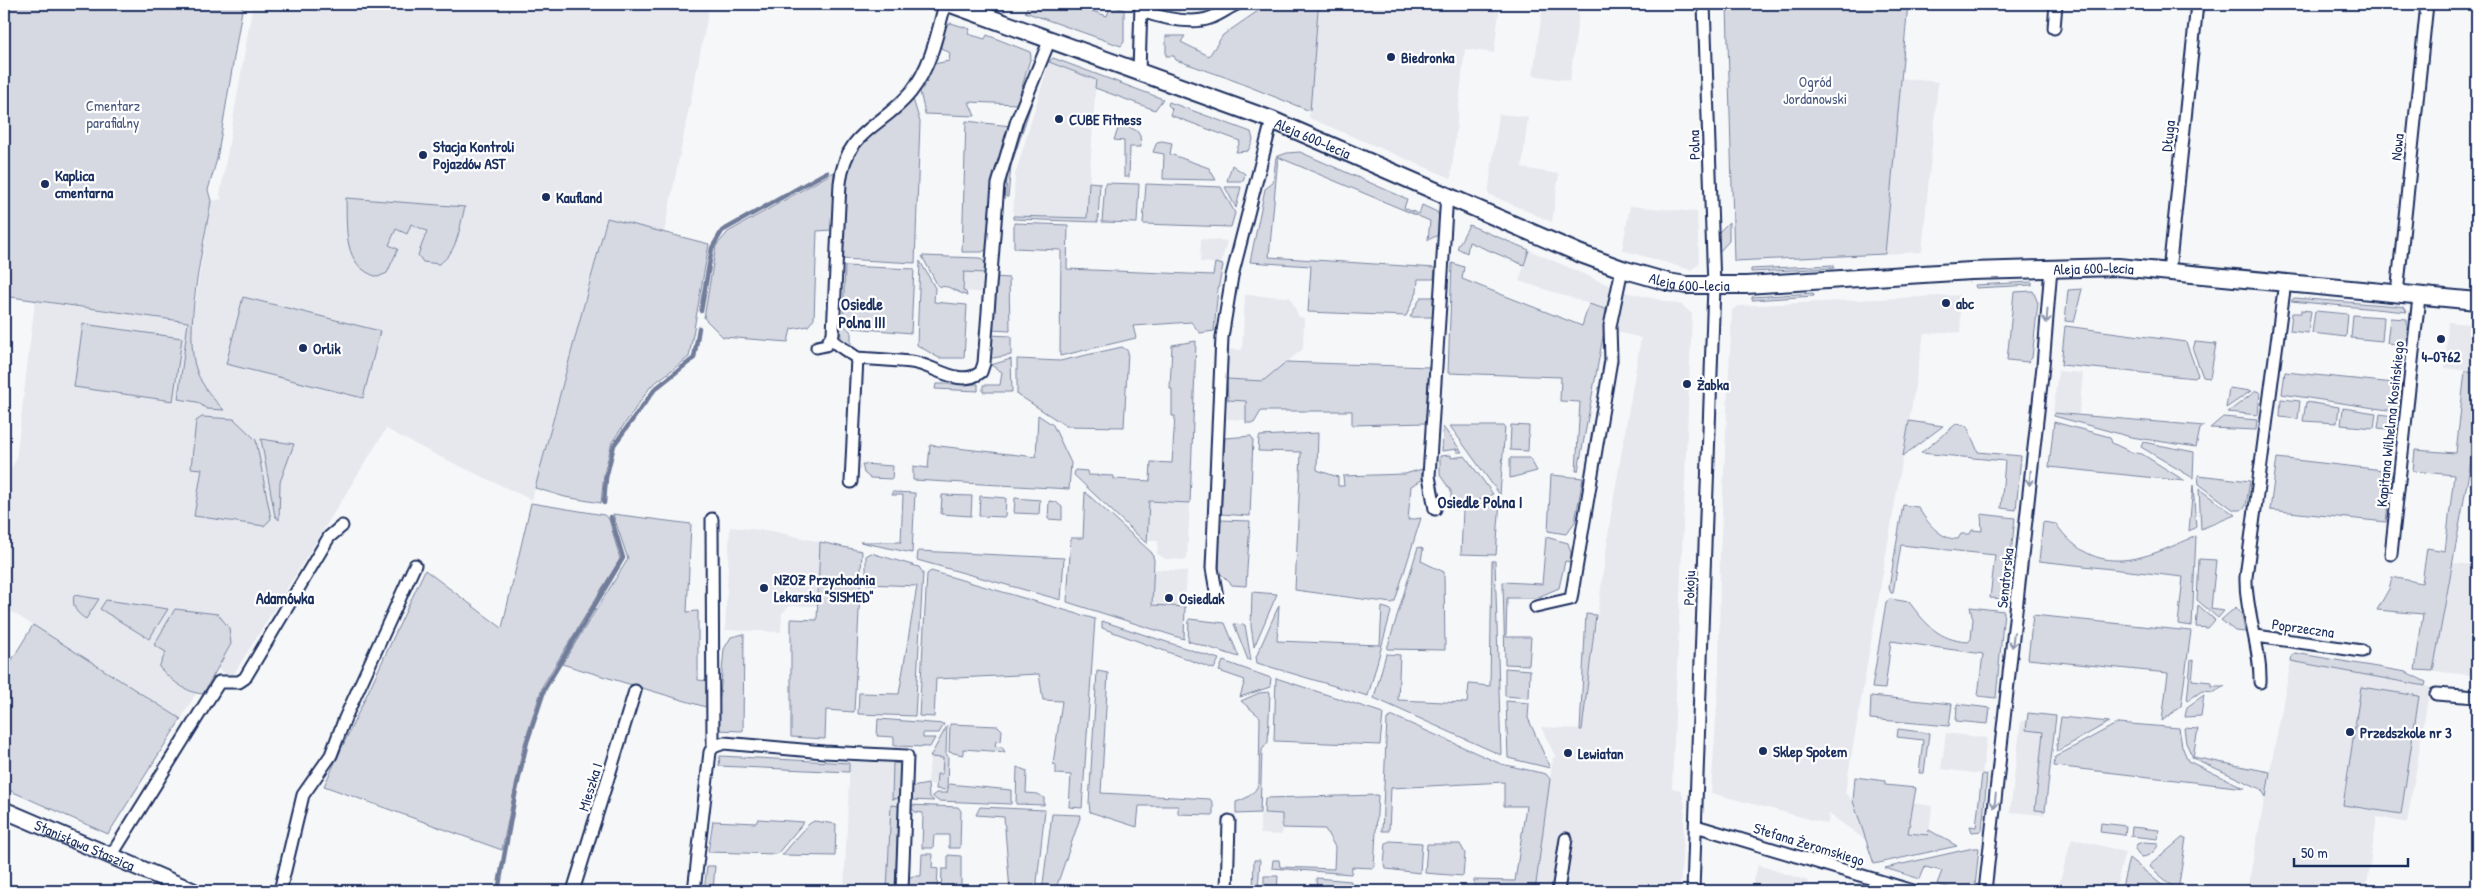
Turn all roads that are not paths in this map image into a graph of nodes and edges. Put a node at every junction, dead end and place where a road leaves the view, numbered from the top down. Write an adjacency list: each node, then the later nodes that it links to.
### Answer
1 (945, 4): 22 (street)
2 (952, 4): 10 (main road, Aleja 600-lecia)
3 (1237, 4): 8 (street)
4 (1704, 4): 18 (street, Polna)
5 (2056, 4): 9 (street)
6 (2197, 4): 16 (street, Długa)
7 (2427, 4): 19 (street, Nowa)
8 (1141, 7): 11 (street)
9 (2054, 28)
10 (1050, 39): 11 (main road, Aleja 600-lecia); 24 (street)
11 (1139, 72): 12 (main road, Aleja 600-lecia)
12 (1272, 120): 13 (main road, Aleja 600-lecia); 31 (street)
13 (1447, 194): 15 (main road, Aleja 600-lecia); 26 (street)
14 (2051, 268): 16 (main road, Aleja 600-lecia); 18 (main road, Aleja 600-lecia); 54 (street, Senatorska, one-way to 54)
15 (1622, 269): 18 (main road, Aleja 600-lecia); 32 (street)
16 (2169, 272): 17 (main road, Aleja 600-lecia)
17 (2285, 282): 19 (main road, Aleja 600-lecia); 33 (street)
18 (1714, 286): 42 (street, Pokoju)
19 (2397, 294): 20 (main road, Aleja 600-lecia)
20 (2419, 297): 21 (main road, Aleja 600-lecia); 29 (street, Kapitana Wilhelma Kosińskiego)
21 (2477, 301)
22 (831, 340): 23 (street); 24 (street)
23 (817, 347)
24 (857, 358): 25 (street)
25 (851, 482)
26 (1435, 509)
27 (712, 519): 39 (street)
28 (342, 526): 44 (street)
29 (2391, 554)
30 (415, 565): 46 (street)
31 (1217, 597)
32 (1536, 608)
33 (2256, 636): 34 (street, Poprzeczna); 35 (street, Poprzeczna)
34 (2362, 651)
35 (2260, 682)
36 (635, 691): 47 (street, Mieszka I)
37 (2436, 694): 38 (street)
38 (2477, 697)
39 (713, 747): 48 (street); 49 (street)
40 (4, 810): 44 (street, Stanisława Staszica)
41 (1228, 821): 50 (street)
42 (1696, 826): 52 (street, Pokoju); 53 (street, Stefana Żeromskiego)
43 (1566, 839): 51 (street)
44 (111, 856): 45 (street, Stanisława Staszica)
45 (193, 891)
46 (280, 891)
47 (573, 891)
48 (694, 891)
49 (902, 891)
50 (1227, 891)
51 (1558, 891)
52 (1693, 891)
53 (1913, 891)
54 (1985, 891)

